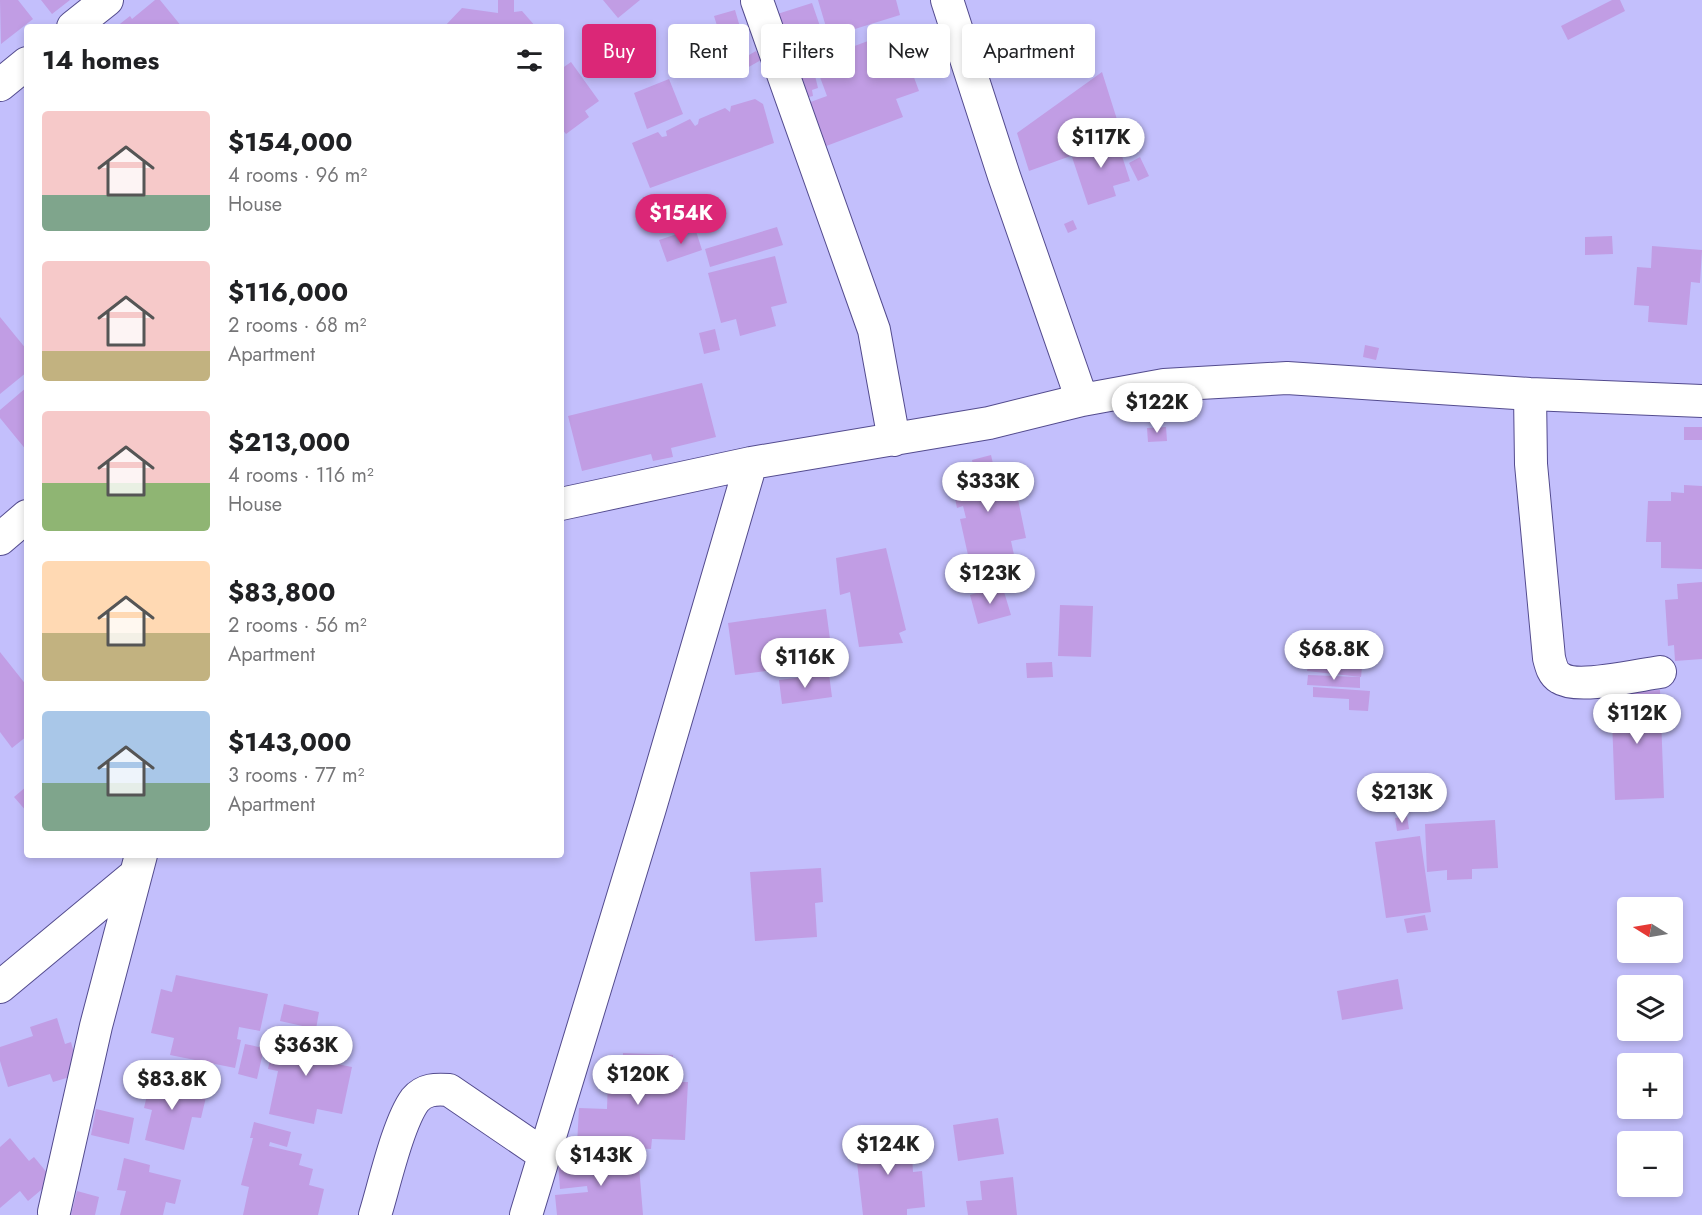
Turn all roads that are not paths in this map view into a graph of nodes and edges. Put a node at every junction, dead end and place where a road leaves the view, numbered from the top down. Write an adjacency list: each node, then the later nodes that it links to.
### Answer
1 (107, 0): 4 (street)
2 (947, 0): 8 (street)
3 (757, 1): 10 (street)
4 (77, 24)
5 (24, 65): 6 (street)
6 (0, 85)
7 (1530, 394): 8 (street); 9 (street); 15 (street)
8 (1082, 400): 10 (street)
9 (1702, 401)
10 (894, 440): 11 (street)
11 (751, 464): 12 (street); 18 (street)
12 (564, 503)
13 (24, 518): 14 (street)
14 (0, 538)
15 (1660, 672)
16 (138, 864): 17 (street); 19 (street)
17 (0, 987)
18 (543, 1154): 20 (street); 21 (street)
19 (54, 1212)
20 (375, 1215)
21 (526, 1215)

